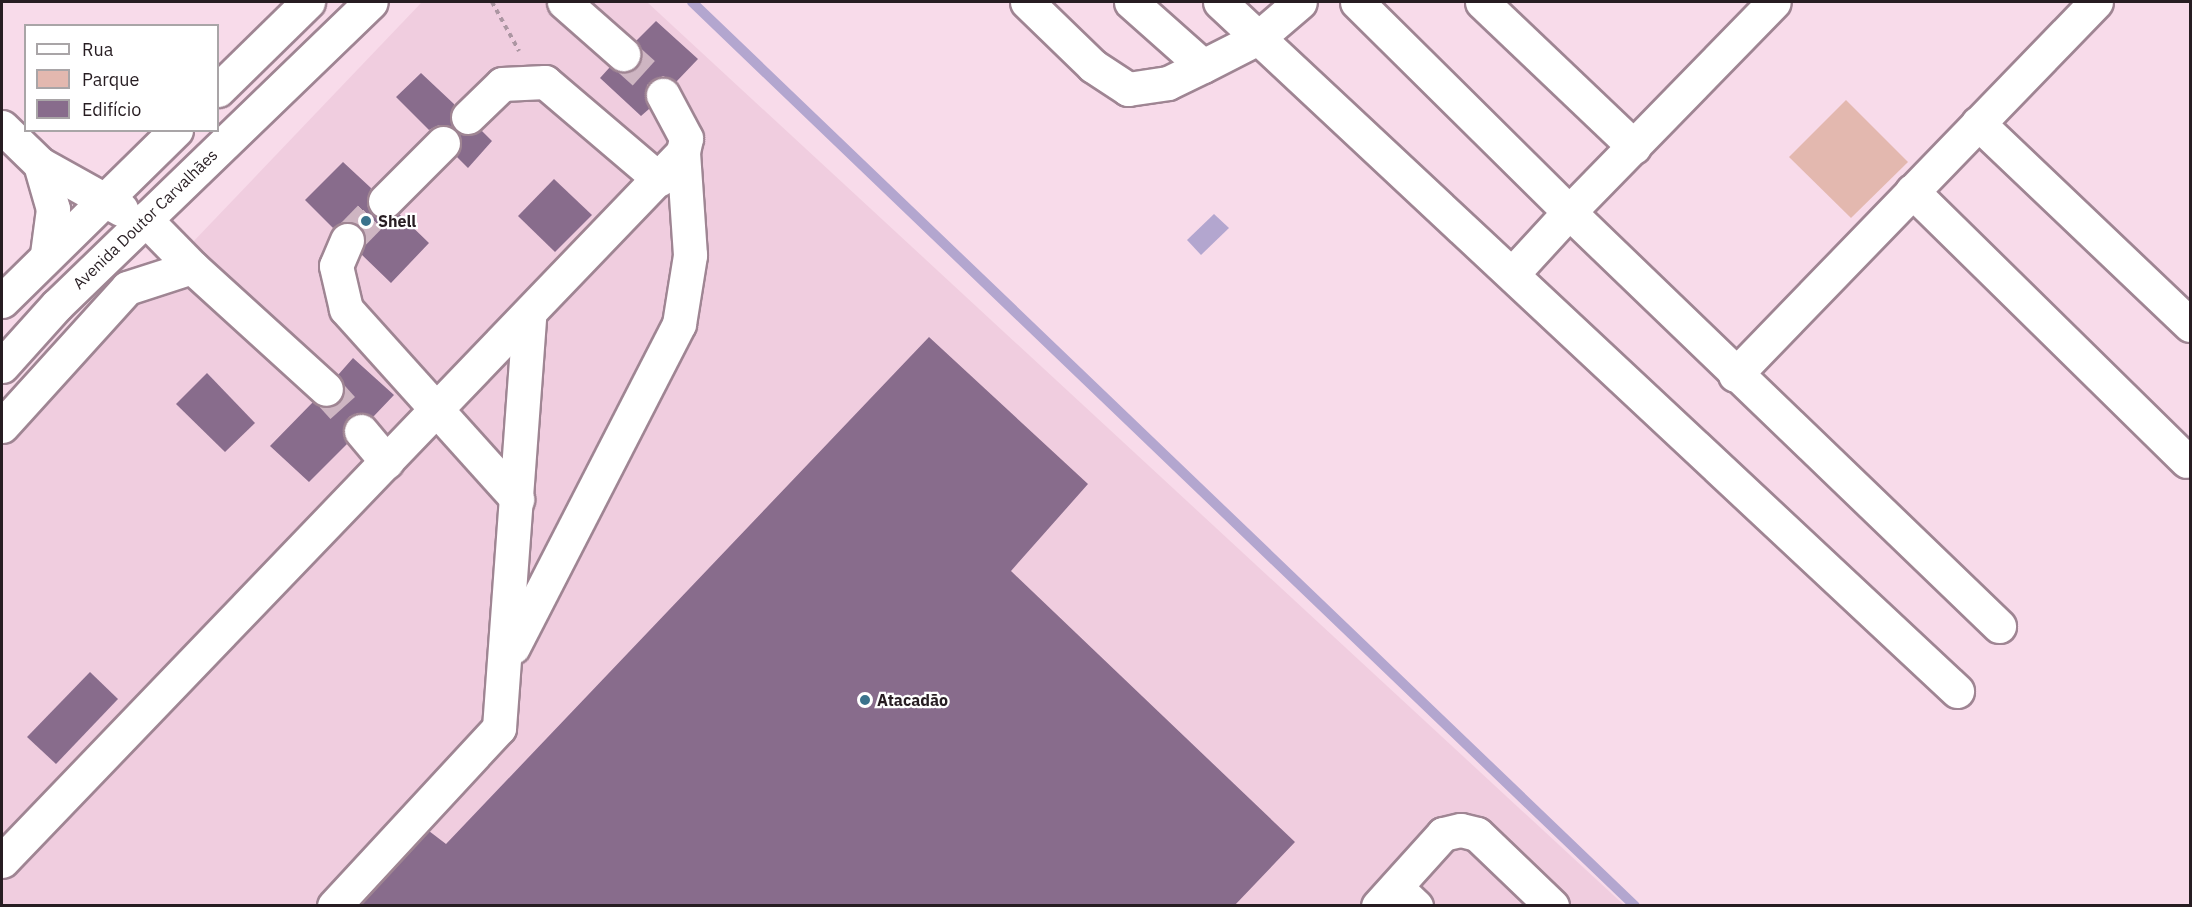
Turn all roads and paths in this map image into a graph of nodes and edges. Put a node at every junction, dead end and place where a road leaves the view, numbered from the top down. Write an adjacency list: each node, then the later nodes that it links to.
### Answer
1 (308, 2): 17 (street)
2 (371, 2): 32 (street, Avenida Doutor Carvalhães)
3 (492, 2): 16 (path)
4 (564, 2): 14 (street)
5 (1028, 2): 15 (street)
6 (1131, 2): 15 (street)
7 (1220, 2): 13 (street)
8 (1300, 2): 13 (street)
9 (1357, 2): 31 (street)
10 (1482, 2): 24 (street)
11 (1774, 2): 24 (street)
12 (2096, 2): 20 (street)
13 (1258, 38): 15 (street); 36 (street)
14 (623, 54)
15 (1203, 66)
16 (529, 80): 19 (street); 27 (street)
17 (219, 89)
18 (663, 95): 25 (street)
19 (468, 117)
20 (1978, 123): 28 (street); 39 (street)
21 (2, 127): 26 (street)
22 (174, 132): 30 (street)
23 (443, 143): 29 (street)
24 (1634, 147): 31 (street)
25 (683, 152): 27 (street); 50 (street)
26 (40, 164): 30 (street); 34 (street)
27 (659, 179): 38 (street)
28 (1912, 191): 41 (street); 46 (street)
29 (385, 201)
30 (103, 202): 32 (street); 34 (street)
31 (1569, 212): 36 (street); 41 (street)
32 (144, 219): 35 (street); 40 (street, Avenida Doutor Carvalhães)
33 (347, 240): 43 (street)
34 (47, 254): 37 (street)
35 (192, 267): 42 (street); 44 (street)
36 (1513, 273): 51 (street)
37 (2, 301)
38 (530, 315): 43 (street); 48 (street)
39 (2190, 325)
40 (2, 366)
41 (1735, 375): 49 (street)
42 (326, 389)
43 (435, 413): 47 (street); 48 (street)
44 (2, 426)
45 (361, 431): 47 (street)
46 (2187, 461)
47 (387, 462): 52 (street)
48 (517, 499): 50 (street)
49 (1999, 626)
50 (507, 659): 54 (street)
51 (1957, 691)
52 (2, 861)
53 (1397, 899): 55 (street)
54 (333, 906)
55 (1552, 906)

